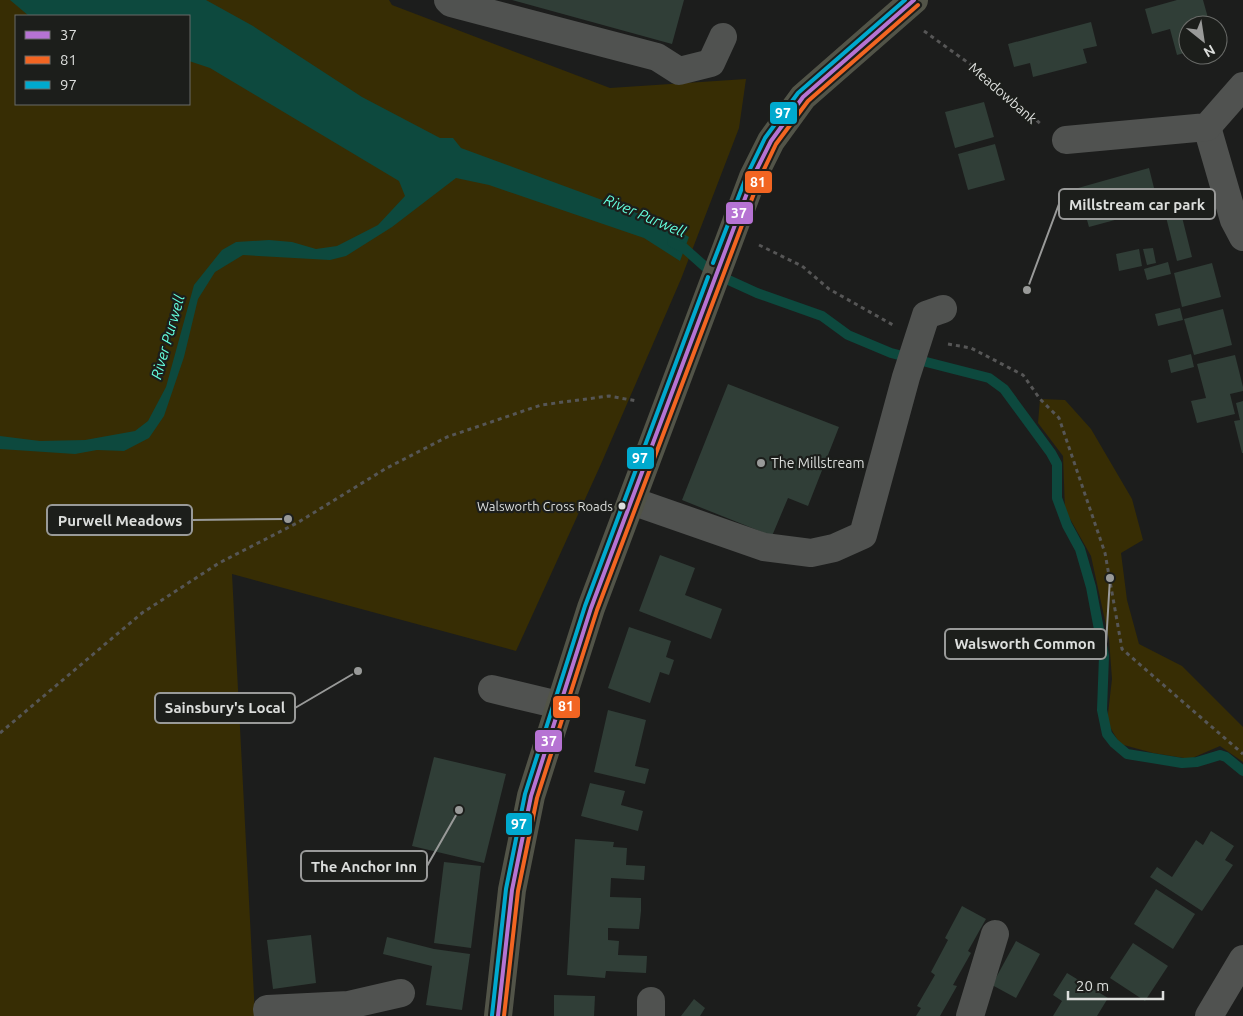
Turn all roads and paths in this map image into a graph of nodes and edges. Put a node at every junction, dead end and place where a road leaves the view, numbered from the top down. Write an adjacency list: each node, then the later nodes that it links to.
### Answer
1 (448, 0): 3 (street)
2 (907, 7): 6 (path, Meadowbank); 12 (main road)
3 (724, 37)
4 (1243, 86): 5 (street)
5 (1207, 127): 6 (street); 7 (street)
6 (1066, 140)
7 (1243, 237)
8 (754, 251): 10 (path)
9 (943, 309): 10 (street)
10 (917, 342): 12 (street); 16 (path)
11 (643, 402): 15 (path)
12 (632, 501): 14 (main road)
13 (492, 689): 14 (street)
14 (559, 705): 21 (main road)
15 (0, 734)
16 (1243, 754)
17 (995, 934): 22 (street)
18 (1243, 959): 23 (street)
19 (401, 993): 20 (street)
20 (268, 1016)
21 (498, 1016)
22 (970, 1016)
23 (1209, 1016)

